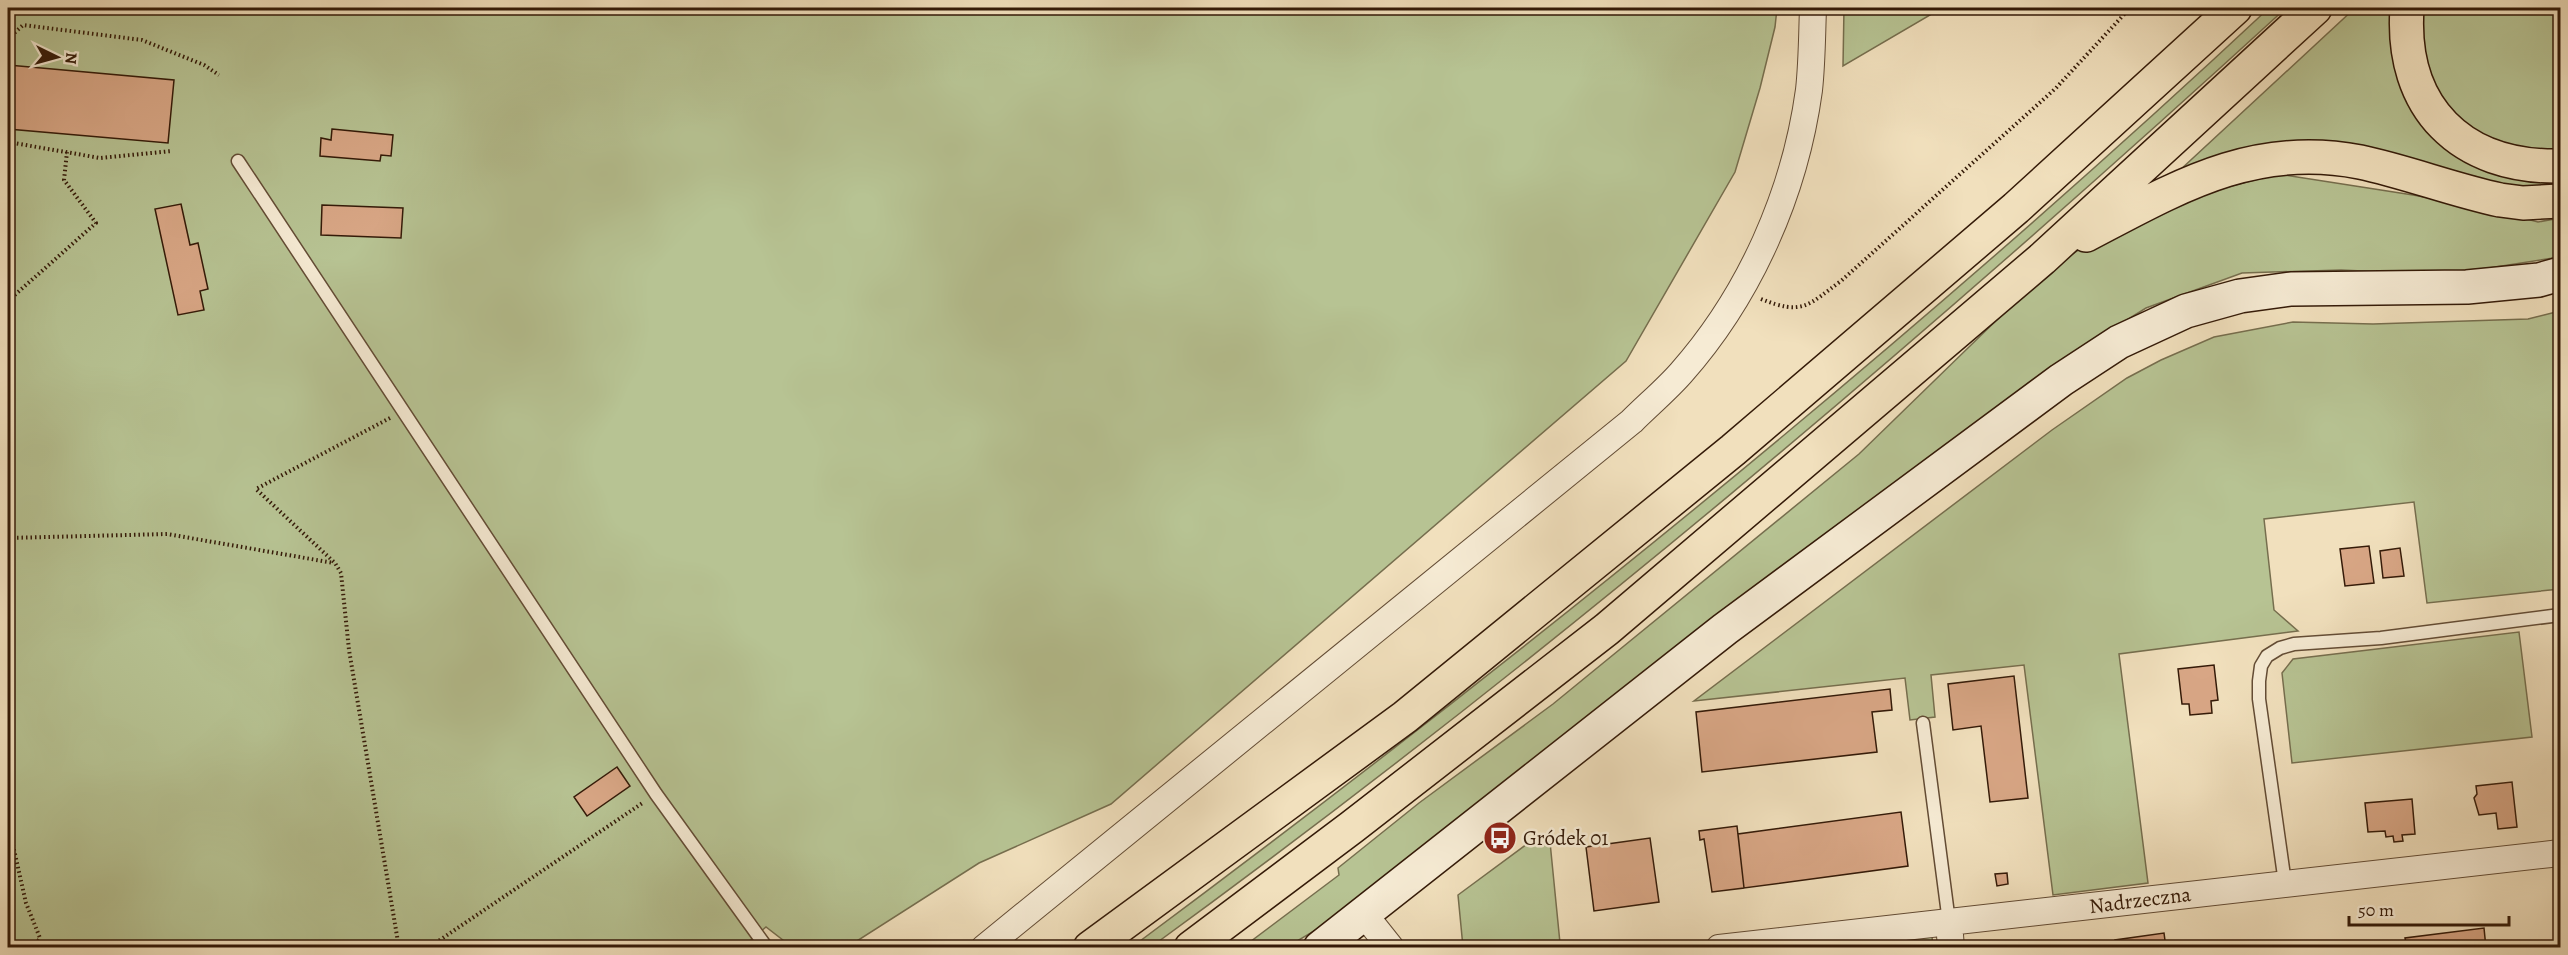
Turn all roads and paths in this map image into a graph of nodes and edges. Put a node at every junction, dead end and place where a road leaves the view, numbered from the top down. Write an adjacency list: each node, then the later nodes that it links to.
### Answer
1 (1814, 8): 16 (street)
2 (2130, 8): 16 (path)
3 (2235, 8): 34 (highway)
4 (2315, 8): 14 (highway)
5 (2407, 8): 12 (highway)
6 (8, 39): 7 (path)
7 (219, 75)
8 (8, 142): 10 (path)
9 (172, 151): 10 (path)
10 (67, 152): 17 (path)
11 (238, 161): 18 (lane)
12 (2560, 166)
13 (2560, 201): 14 (highway)
14 (2042, 259): 35 (highway)
15 (2560, 274): 27 (street)
16 (1740, 290): 33 (street)
17 (8, 301)
18 (403, 411): 20 (path); 23 (lane)
19 (8, 538): 20 (path)
20 (335, 563): 30 (path)
21 (2560, 615): 26 (lane)
22 (1923, 723): 28 (lane)
23 (656, 794): 31 (path); 32 (lane)
24 (8, 823): 29 (path)
25 (2560, 853): 26 (street, Nadrzeczna)
26 (2285, 883): 28 (street, Nadrzeczna)
27 (1364, 914): 36 (street); 37 (street)
28 (1949, 922): 38 (street, Nadrzeczna); 39 (street)
29 (33, 948)
30 (399, 948)
31 (428, 948)
32 (767, 948)
33 (984, 948)
34 (1090, 948)
35 (1191, 948)
36 (1320, 948)
37 (1391, 948)
38 (1719, 948)
39 (1951, 948)

